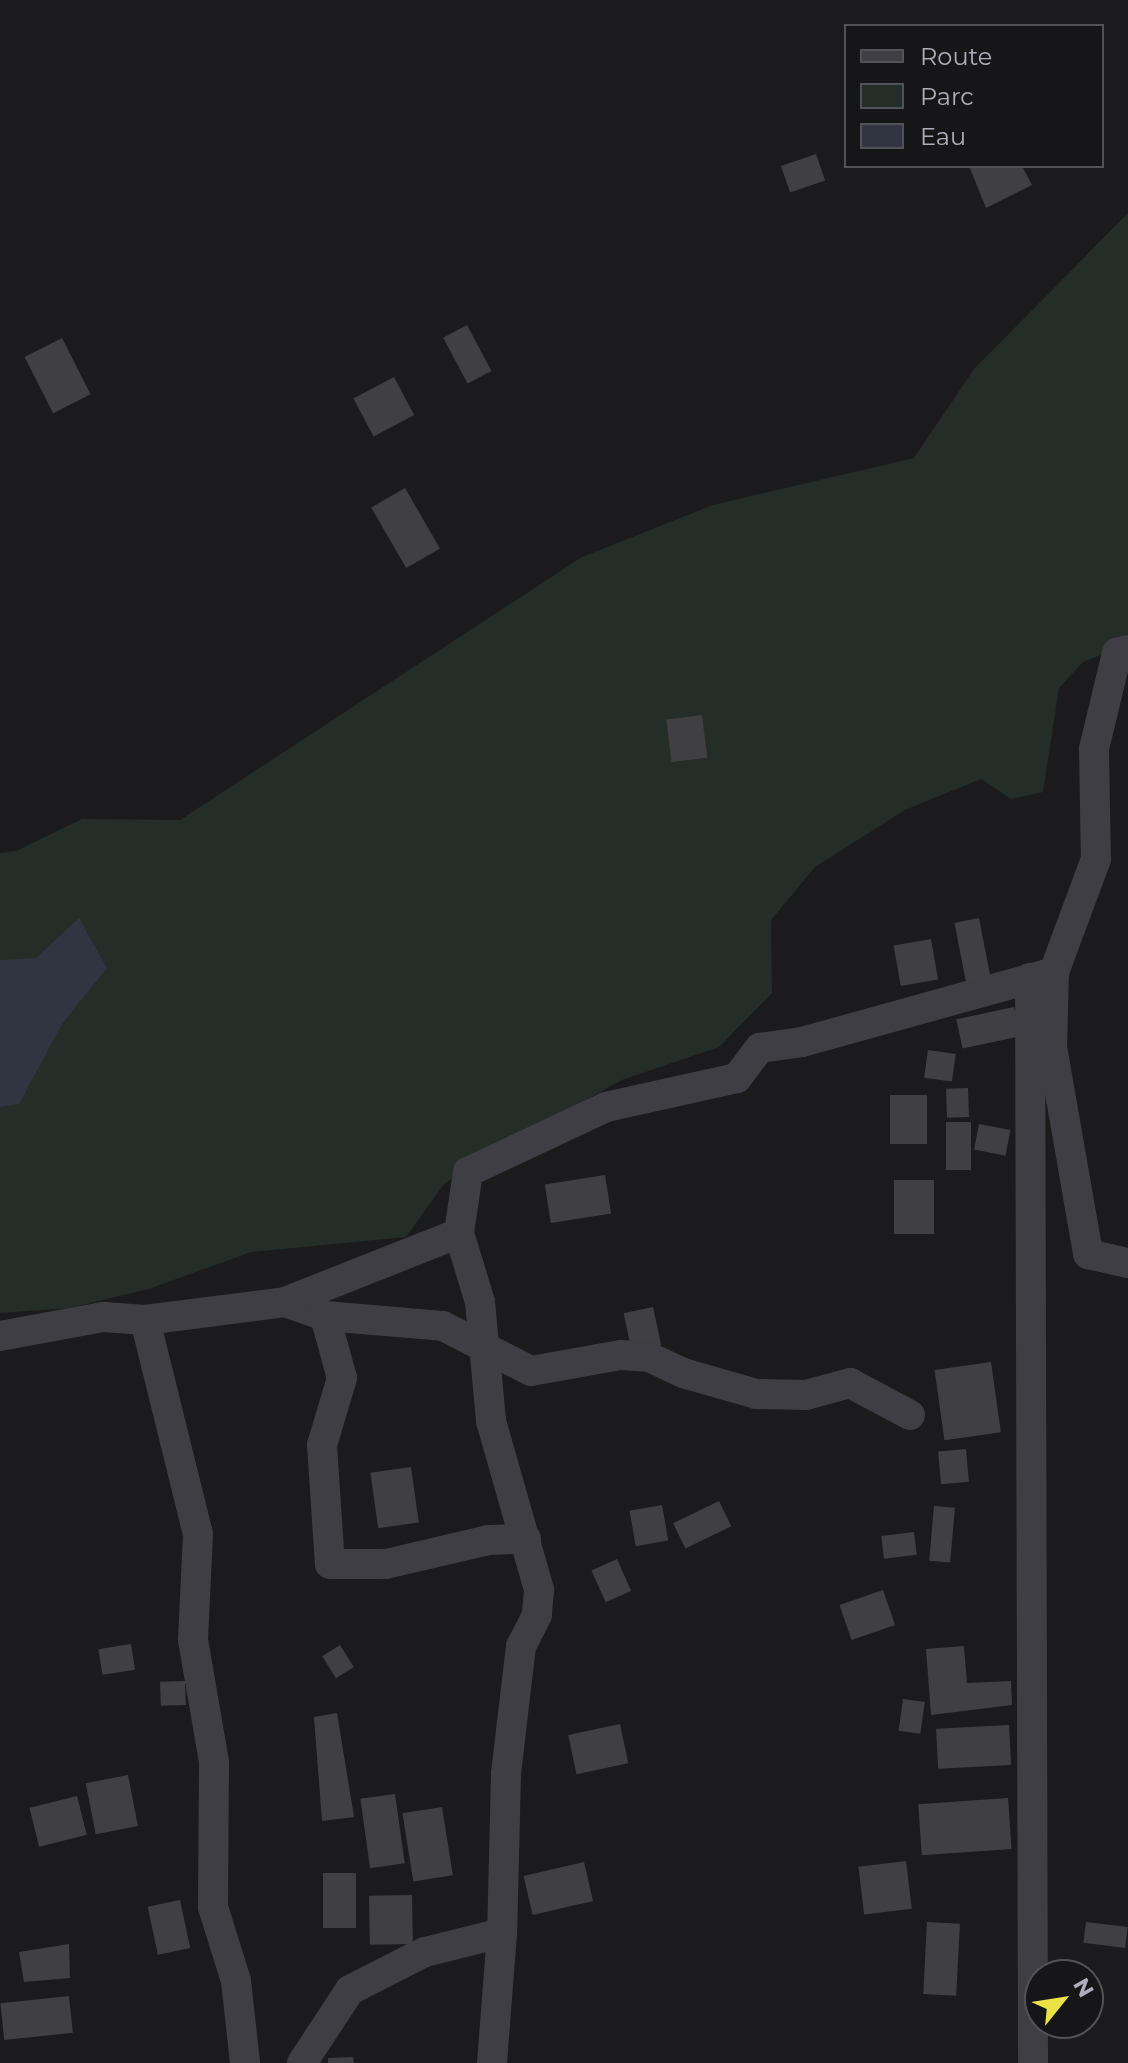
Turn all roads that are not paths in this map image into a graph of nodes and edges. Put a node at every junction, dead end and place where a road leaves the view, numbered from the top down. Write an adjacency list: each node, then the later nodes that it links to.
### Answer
1 (1128, 650): 2 (street)
2 (1042, 975): 3 (street); 4 (street); 16 (street)
3 (459, 1233): 5 (street); 9 (street)
4 (1128, 1263)
5 (285, 1302): 6 (street); 7 (street)
6 (325, 1316): 9 (street); 11 (street)
7 (145, 1320): 8 (street); 13 (street)
8 (0, 1336)
9 (485, 1345): 10 (street); 11 (street)
10 (910, 1415)
11 (526, 1539): 12 (street)
12 (502, 1933): 14 (street); 15 (street)
13 (245, 2063)
14 (302, 2063)
15 (492, 2063)
16 (1033, 2063)

